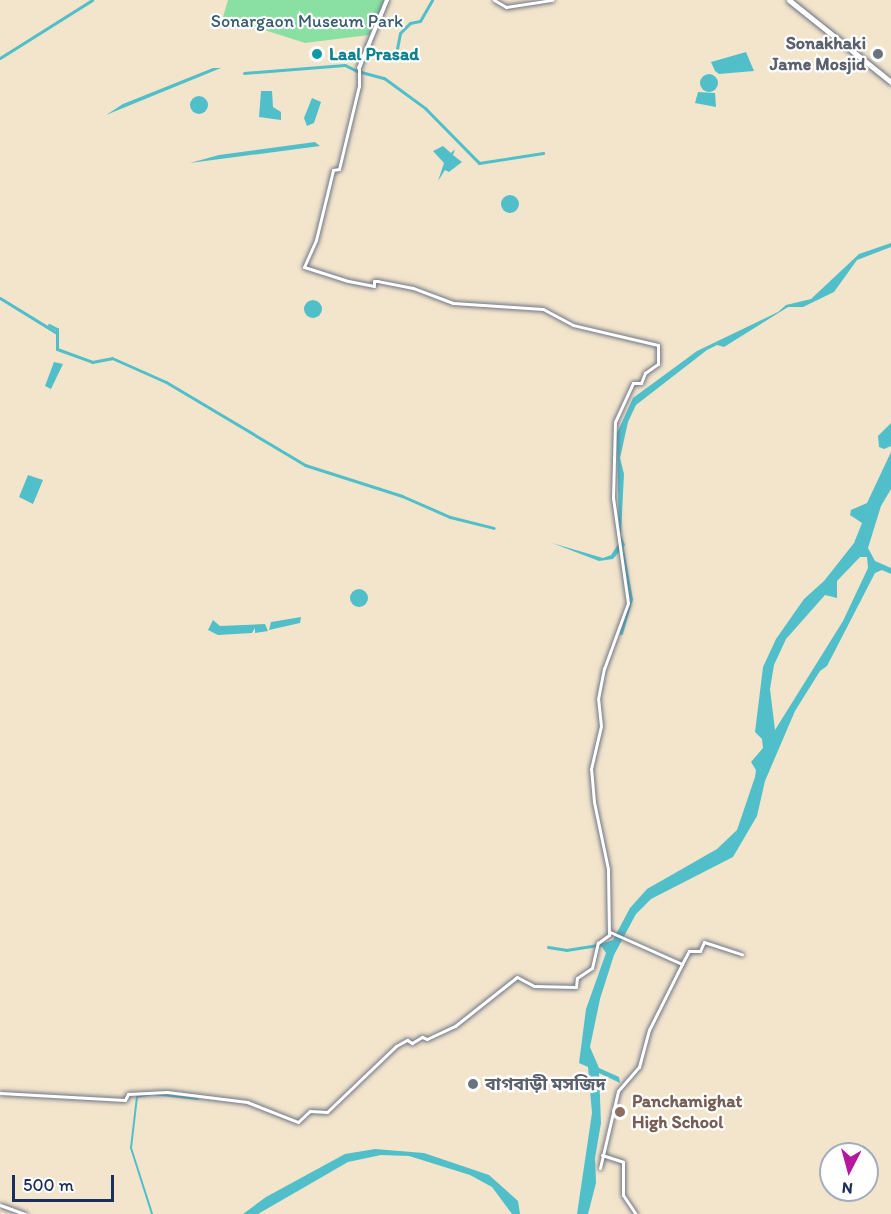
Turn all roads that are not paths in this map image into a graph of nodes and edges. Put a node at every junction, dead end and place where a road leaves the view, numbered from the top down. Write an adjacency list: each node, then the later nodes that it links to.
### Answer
1 (387, 0): 5 (main road)
2 (495, 0): 3 (street)
3 (552, 0)
4 (791, 0): 6 (highway)
5 (359, 68): 7 (street)
6 (891, 80)
7 (609, 931): 9 (street); 10 (street)
8 (742, 954): 9 (street)
9 (682, 964): 11 (street)
10 (0, 1093)
11 (602, 1155): 12 (street); 15 (street)
12 (600, 1168)
13 (0, 1206): 14 (street)
14 (25, 1214)
15 (636, 1214)

